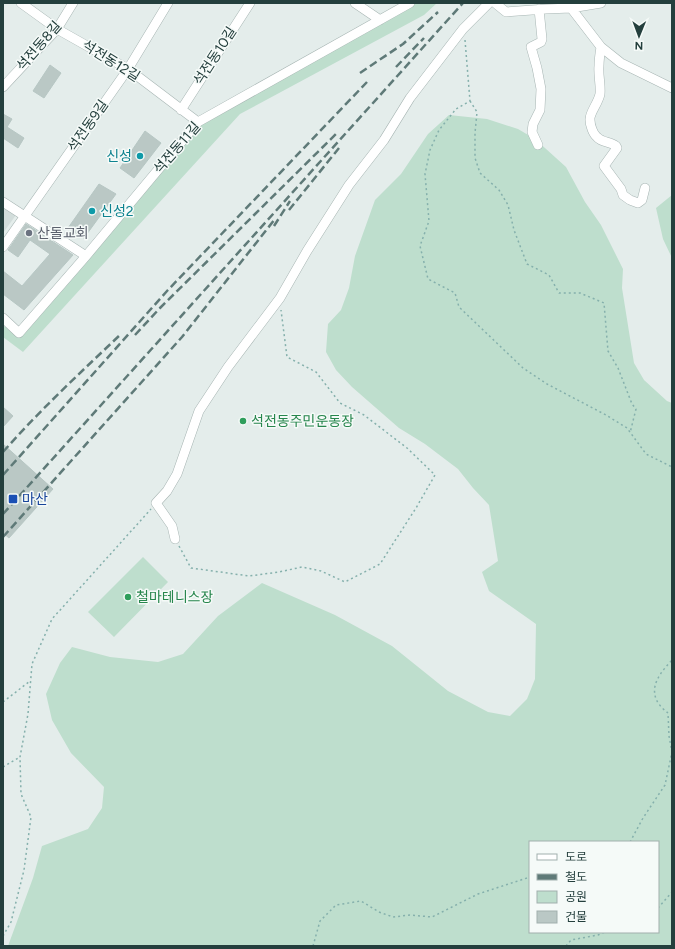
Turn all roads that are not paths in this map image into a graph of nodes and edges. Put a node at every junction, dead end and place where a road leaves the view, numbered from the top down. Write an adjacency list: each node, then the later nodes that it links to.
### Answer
1 (21, 3): 13 (street, 석전동12길)
2 (73, 3): 13 (street, 석전동8길)
3 (168, 3): 15 (street, 석전동9길)
4 (250, 3): 18 (street, 석전동10길)
5 (355, 3): 12 (street)
6 (410, 3): 12 (street, 석전동11길)
7 (489, 3): 27 (street)
8 (495, 3): 10 (street)
9 (601, 3): 11 (street)
10 (545, 7): 11 (street); 20 (street)
11 (571, 8): 14 (street)
12 (380, 20): 19 (street, 석전동11길)
13 (57, 29): 15 (street, 석전동12길); 16 (street, 석전동8길)
14 (601, 47): 17 (street); 21 (street)
15 (128, 69): 18 (street, 석전동12길); 23 (street, 석전동9길)
16 (3, 87)
17 (672, 88)
18 (181, 110): 19 (street, 석전동12길)
19 (198, 122): 25 (street, 석전동11길)
20 (538, 145)
21 (645, 188)
22 (3, 202): 23 (street)
23 (24, 216): 24 (street, 석전동9길); 25 (street)
24 (3, 247)
25 (86, 256): 26 (street, 석전동11길)
26 (3, 318)
27 (175, 539)

